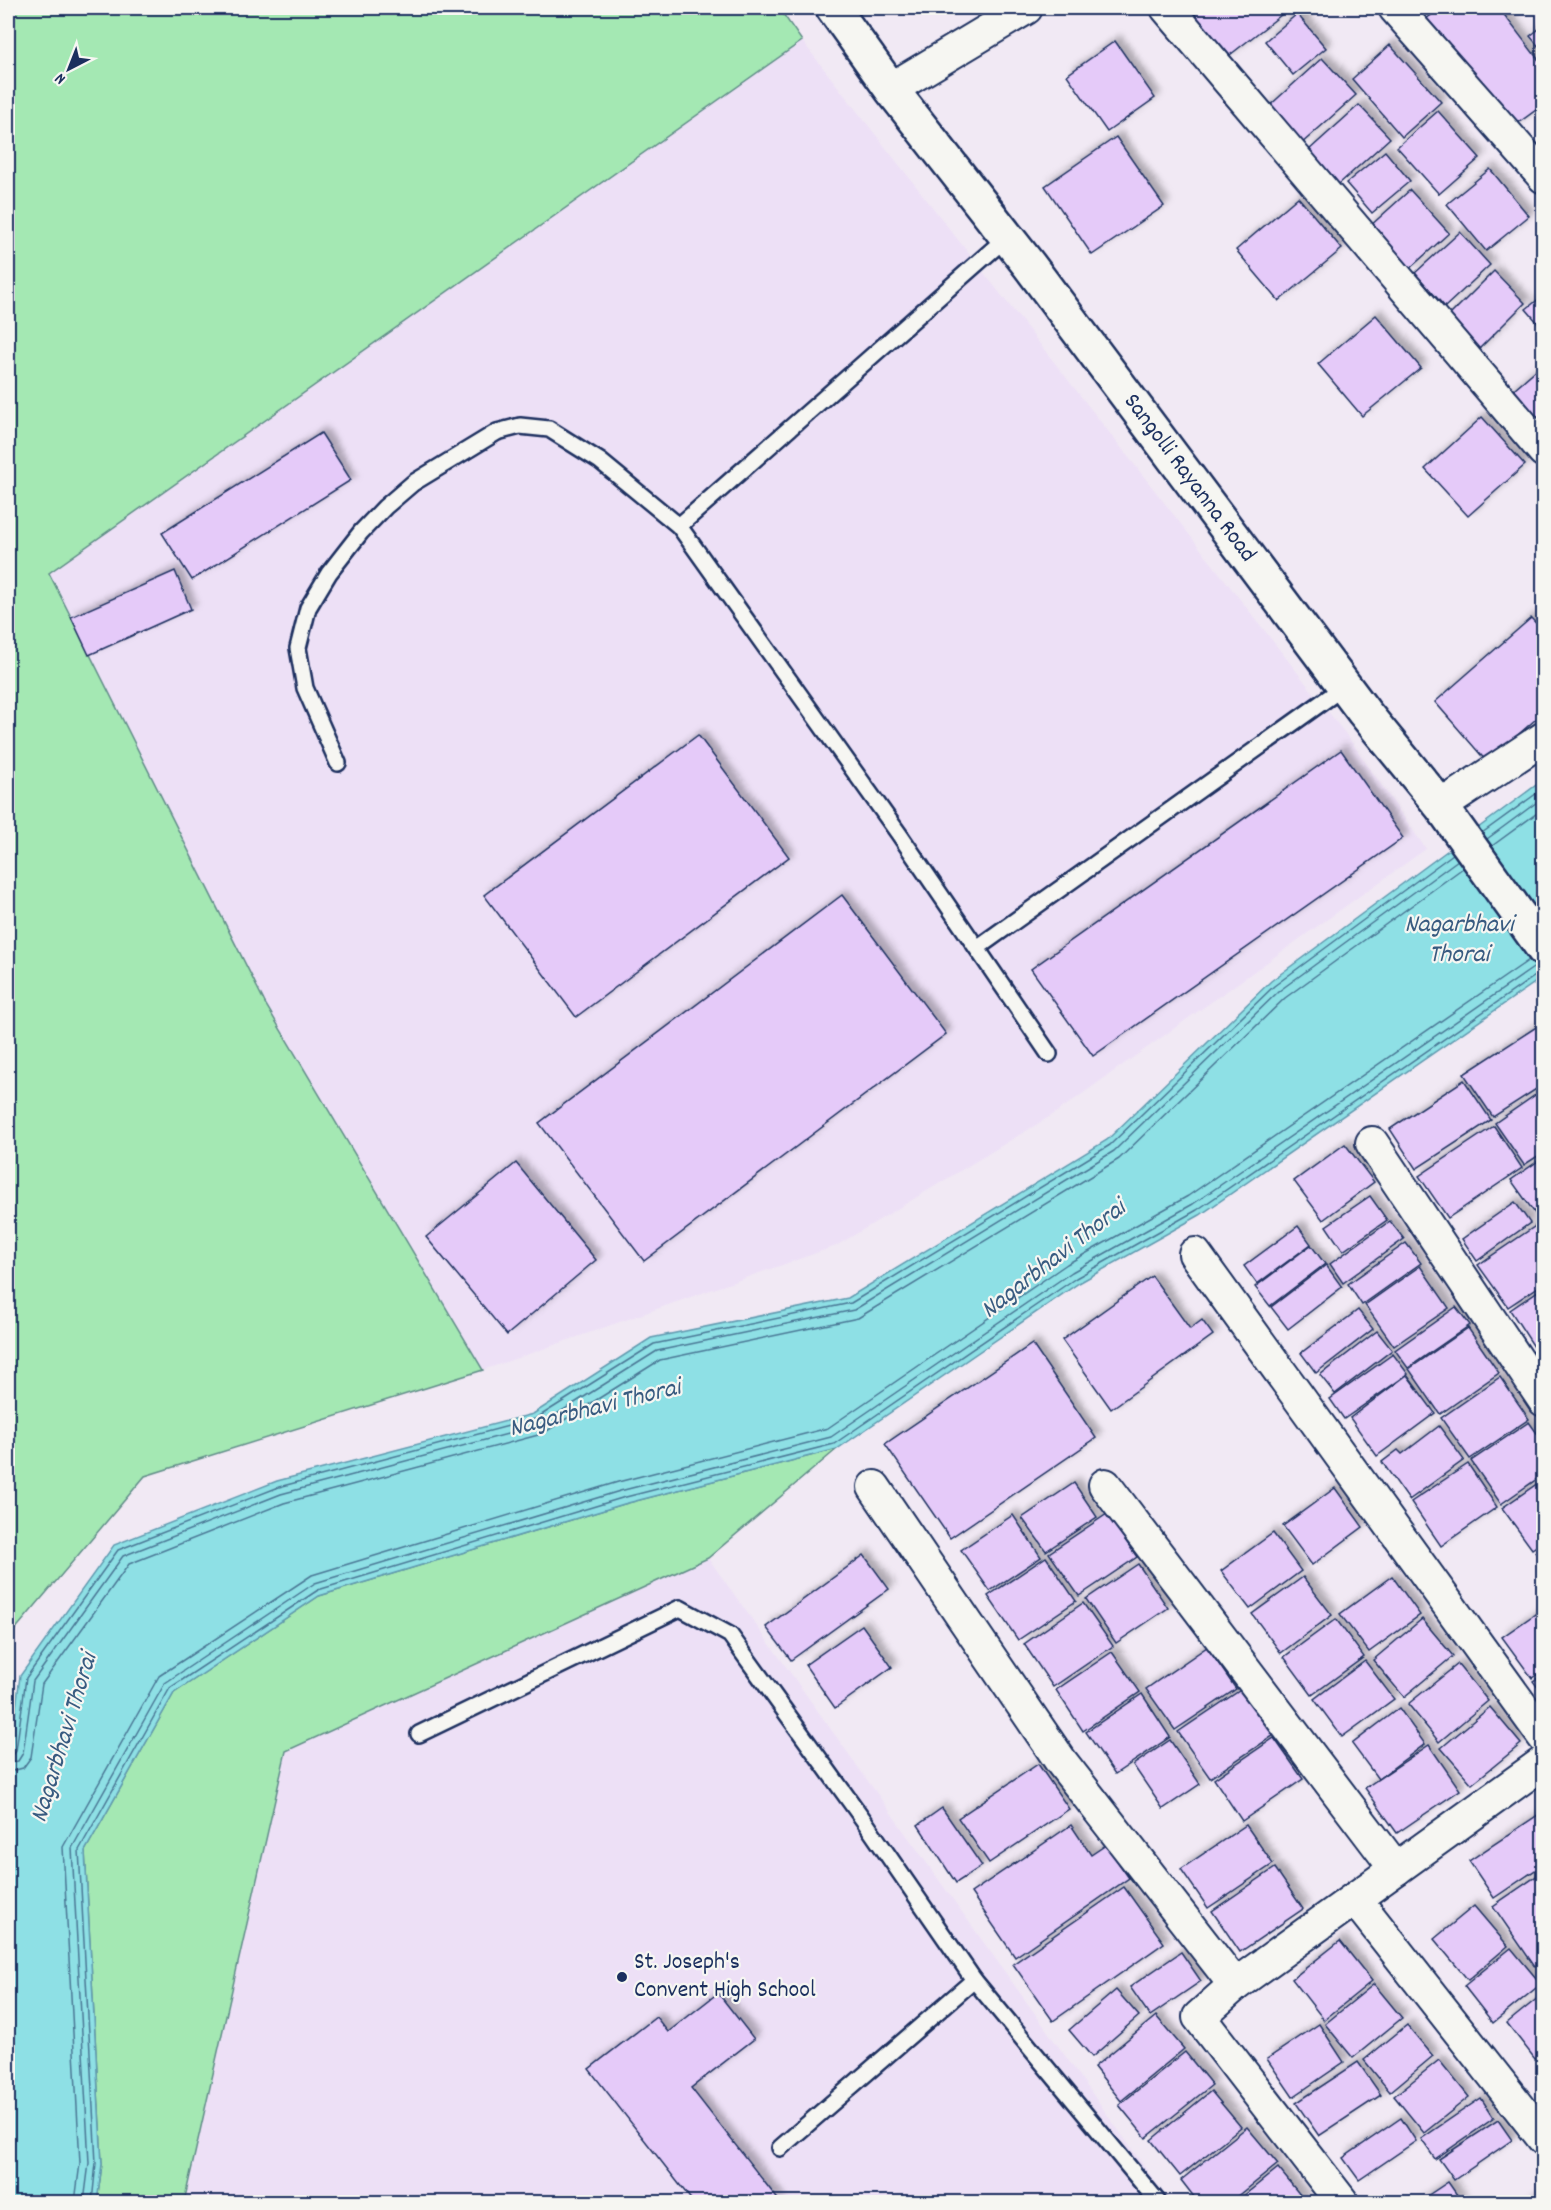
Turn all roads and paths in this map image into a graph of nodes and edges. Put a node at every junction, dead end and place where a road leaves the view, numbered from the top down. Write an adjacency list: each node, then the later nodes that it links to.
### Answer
1 (833, 8): 5 (street, Sangolli Rayanna Road)
2 (1026, 8): 5 (street)
3 (1167, 8): 8 (street)
4 (1395, 8): 6 (street)
5 (891, 89): 7 (street, Sangolli Rayanna Road)
6 (1544, 177)
7 (1007, 237): 9 (lane); 10 (street, Sangolli Rayanna Road)
8 (1544, 451)
9 (679, 526): 12 (lane); 14 (lane)
10 (1345, 686): 13 (street, Sangolli Rayanna Road); 14 (lane)
11 (1544, 738): 13 (street)
12 (338, 762)
13 (1449, 818): 15 (street, Sangolli Rayanna Road)
14 (977, 948): 16 (lane)
15 (1544, 950)
16 (1048, 1054)
17 (1372, 1143): 19 (street)
18 (1195, 1254): 23 (street)
19 (1544, 1400)
20 (1105, 1485): 25 (street)
21 (874, 1487): 28 (street)
22 (419, 1734): 27 (lane)
23 (1544, 1737)
24 (1544, 1762): 25 (street)
25 (1396, 1869): 26 (street)
26 (1355, 1899): 28 (street); 29 (street)
27 (974, 1980): 30 (lane); 31 (lane)
28 (1235, 1985): 32 (street)
29 (1544, 2139)
30 (780, 2148)
31 (1158, 2202)
32 (1342, 2202)

